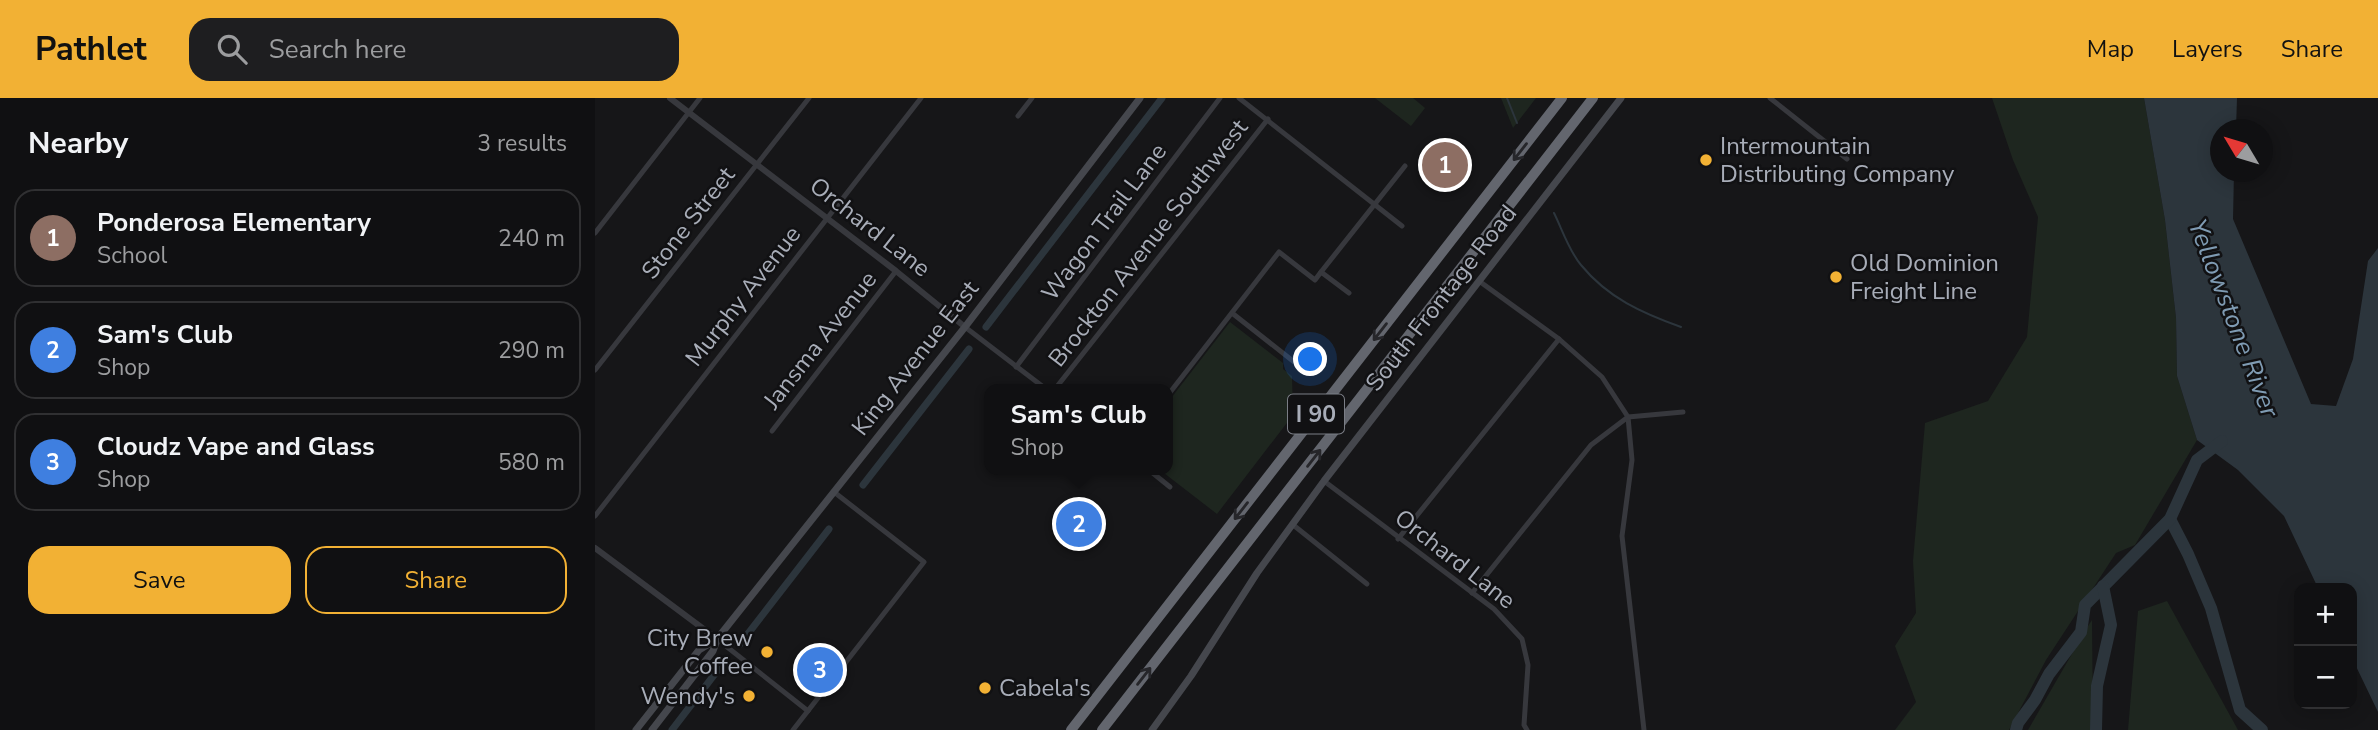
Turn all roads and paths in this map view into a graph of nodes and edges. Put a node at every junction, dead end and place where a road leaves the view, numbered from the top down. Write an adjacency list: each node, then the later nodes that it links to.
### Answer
1 (670, 98): 13 (street, Orchard Lane)
2 (700, 98): 13 (street)
3 (809, 98): 17 (street, Stone Street)
4 (921, 98): 20 (street, Murphy Avenue)
5 (1032, 98): 14 (street)
6 (1140, 98): 28 (main road, King Avenue East)
7 (1220, 98): 31 (street, Wagon Trail Lane)
8 (1239, 98): 15 (street)
9 (1562, 98): 54 (highway, I 90, one-way to 54)
10 (1593, 98): 55 (highway, I 90, one-way to 10)
11 (1621, 98): 25 (main road, South Frontage Road)
12 (1770, 98): 16 (street)
13 (689, 112): 17 (street, Orchard Lane); 22 (street)
14 (1018, 116)
15 (1268, 119): 19 (street); 34 (street, Brockton Avenue Southwest)
16 (1847, 159)
17 (757, 164): 20 (street, Orchard Lane); 32 (street, Stone Street)
18 (1405, 166): 19 (street)
19 (1375, 204): 21 (street); 24 (street)
20 (826, 217): 23 (street, Orchard Lane); 43 (street, Murphy Avenue)
21 (1402, 226)
22 (595, 233)
23 (896, 271): 28 (street, Orchard Lane); 38 (street, Jansma Avenue)
24 (1321, 272): 26 (street); 27 (street)
25 (1479, 281): 29 (street); 40 (main road, South Frontage Road)
26 (1349, 293)
27 (1232, 313): 30 (street); 35 (street)
28 (965, 327): 31 (street, Orchard Lane); 42 (main road, King Avenue East)
29 (1559, 340): 37 (street); 45 (street)
30 (1298, 365)
31 (1016, 367): 33 (street, Orchard Lane)
32 (595, 370)
33 (1039, 384)
34 (1059, 384)
35 (1173, 389)
36 (1683, 412): 37 (street)
37 (1628, 417): 48 (street); 58 (street)
38 (772, 431)
39 (1155, 475): 41 (street)
40 (1324, 481): 44 (main road, South Frontage Road); 45 (street, Orchard Lane)
41 (1170, 487)
42 (834, 492): 49 (main road, King Avenue East); 50 (street)
43 (595, 516)
44 (1292, 524): 47 (street); 56 (main road, South Frontage Road)
45 (1398, 538): 48 (street, Orchard Lane)
46 (596, 552): 49 (street)
47 (1367, 584)
48 (1472, 593): 57 (street, Orchard Lane)
49 (717, 639): 50 (street); 51 (main road, King Avenue East); 52 (main road, King Avenue East)
50 (808, 711): 53 (street)
51 (636, 730)
52 (652, 730)
53 (793, 730)
54 (1071, 730)
55 (1102, 730)
56 (1152, 730)
57 (1527, 730)
58 (1644, 730)

